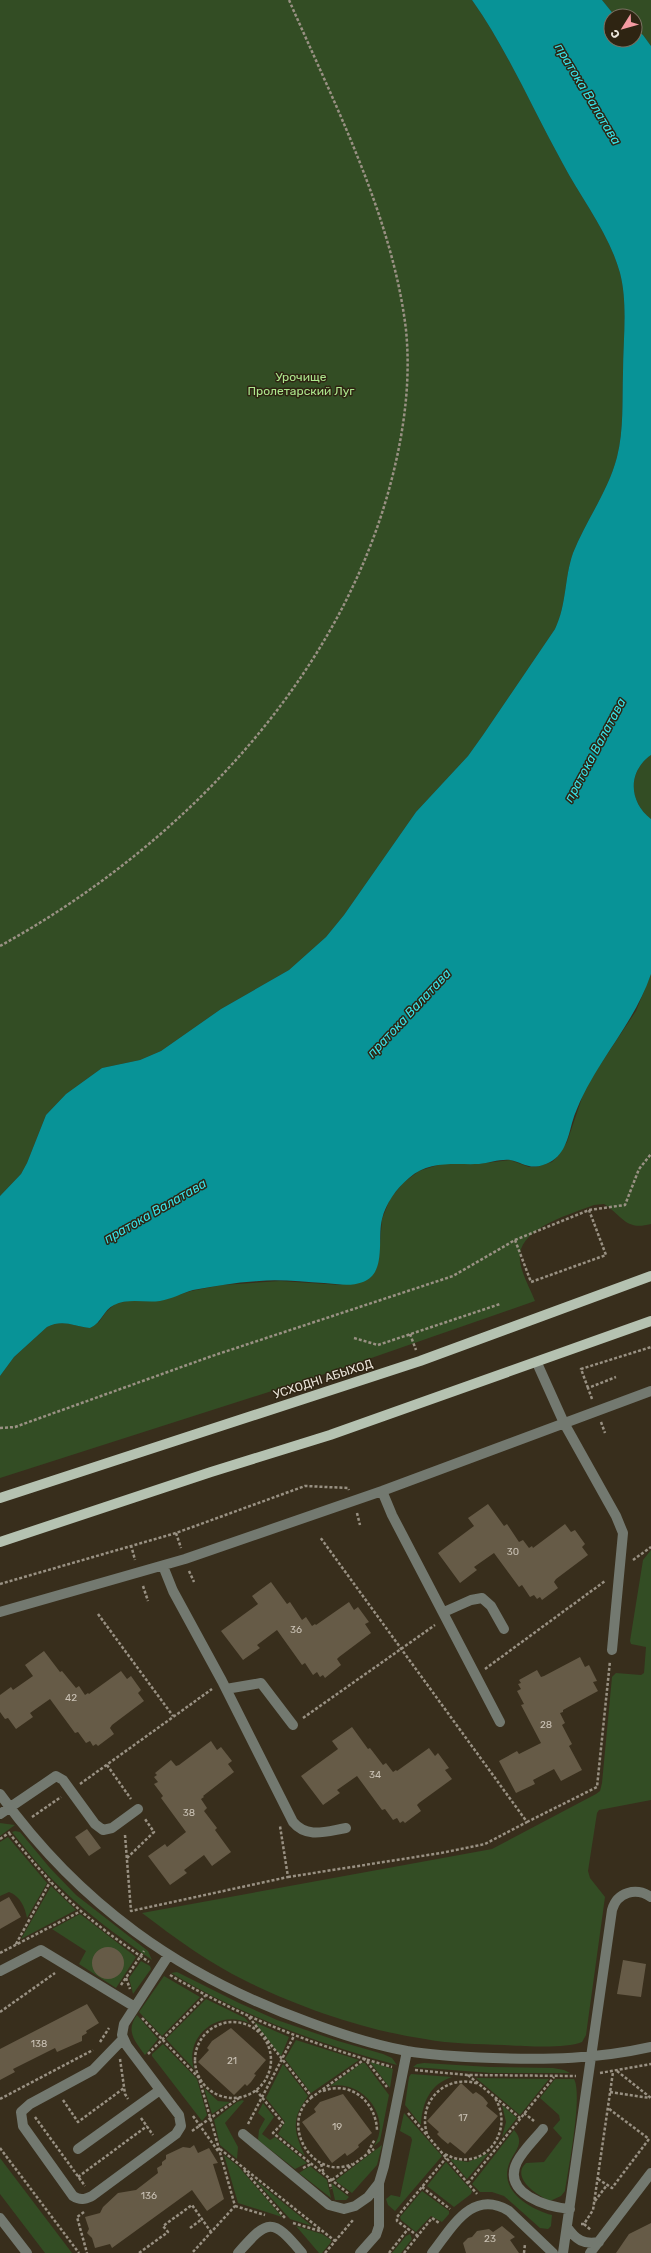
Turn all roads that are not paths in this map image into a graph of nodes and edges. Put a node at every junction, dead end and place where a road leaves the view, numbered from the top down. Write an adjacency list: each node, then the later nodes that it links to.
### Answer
1 (651, 1276): 7 (main road, УСХОДНІ АБЫХОД)
2 (651, 1321): 3 (main road)
3 (537, 1363): 5 (street); 8 (main road)
4 (651, 1391): 5 (street)
5 (564, 1423): 6 (street); 13 (street)
6 (382, 1491): 9 (street); 11 (street)
7 (0, 1498)
8 (0, 1542)
9 (163, 1566): 10 (street); 14 (street)
10 (0, 1612)
11 (445, 1614): 12 (street); 15 (street)
12 (504, 1629)
13 (612, 1650)
14 (222, 1692): 16 (street); 21 (street)
15 (500, 1722)
16 (293, 1725)
17 (0, 1794): 18 (street)
18 (10, 1807): 19 (street); 20 (street); 23 (street)
19 (138, 1809)
20 (0, 1814)
21 (346, 1828)
22 (651, 1897): 29 (street)
23 (168, 1956): 25 (street); 28 (street)
24 (0, 1971): 25 (street)
25 (134, 2008): 26 (street)
26 (123, 2039): 30 (street); 30 (street)
27 (651, 2047): 29 (street)
28 (407, 2051): 29 (street); 35 (street)
29 (591, 2058): 36 (street)
30 (160, 2090): 33 (street)
31 (543, 2129): 36 (street)
32 (243, 2134): 35 (street)
33 (78, 2149)
34 (651, 2173): 39 (street)
35 (378, 2183): 43 (street)
36 (570, 2209): 38 (street)
37 (0, 2218): 41 (street)
38 (567, 2227): 39 (street); 46 (street)
39 (599, 2242): 47 (street)
40 (300, 2252): 42 (street)
41 (27, 2253)
42 (238, 2253)
43 (360, 2253)
44 (432, 2253): 45 (street)
45 (553, 2253)
46 (563, 2253)
47 (590, 2253)

